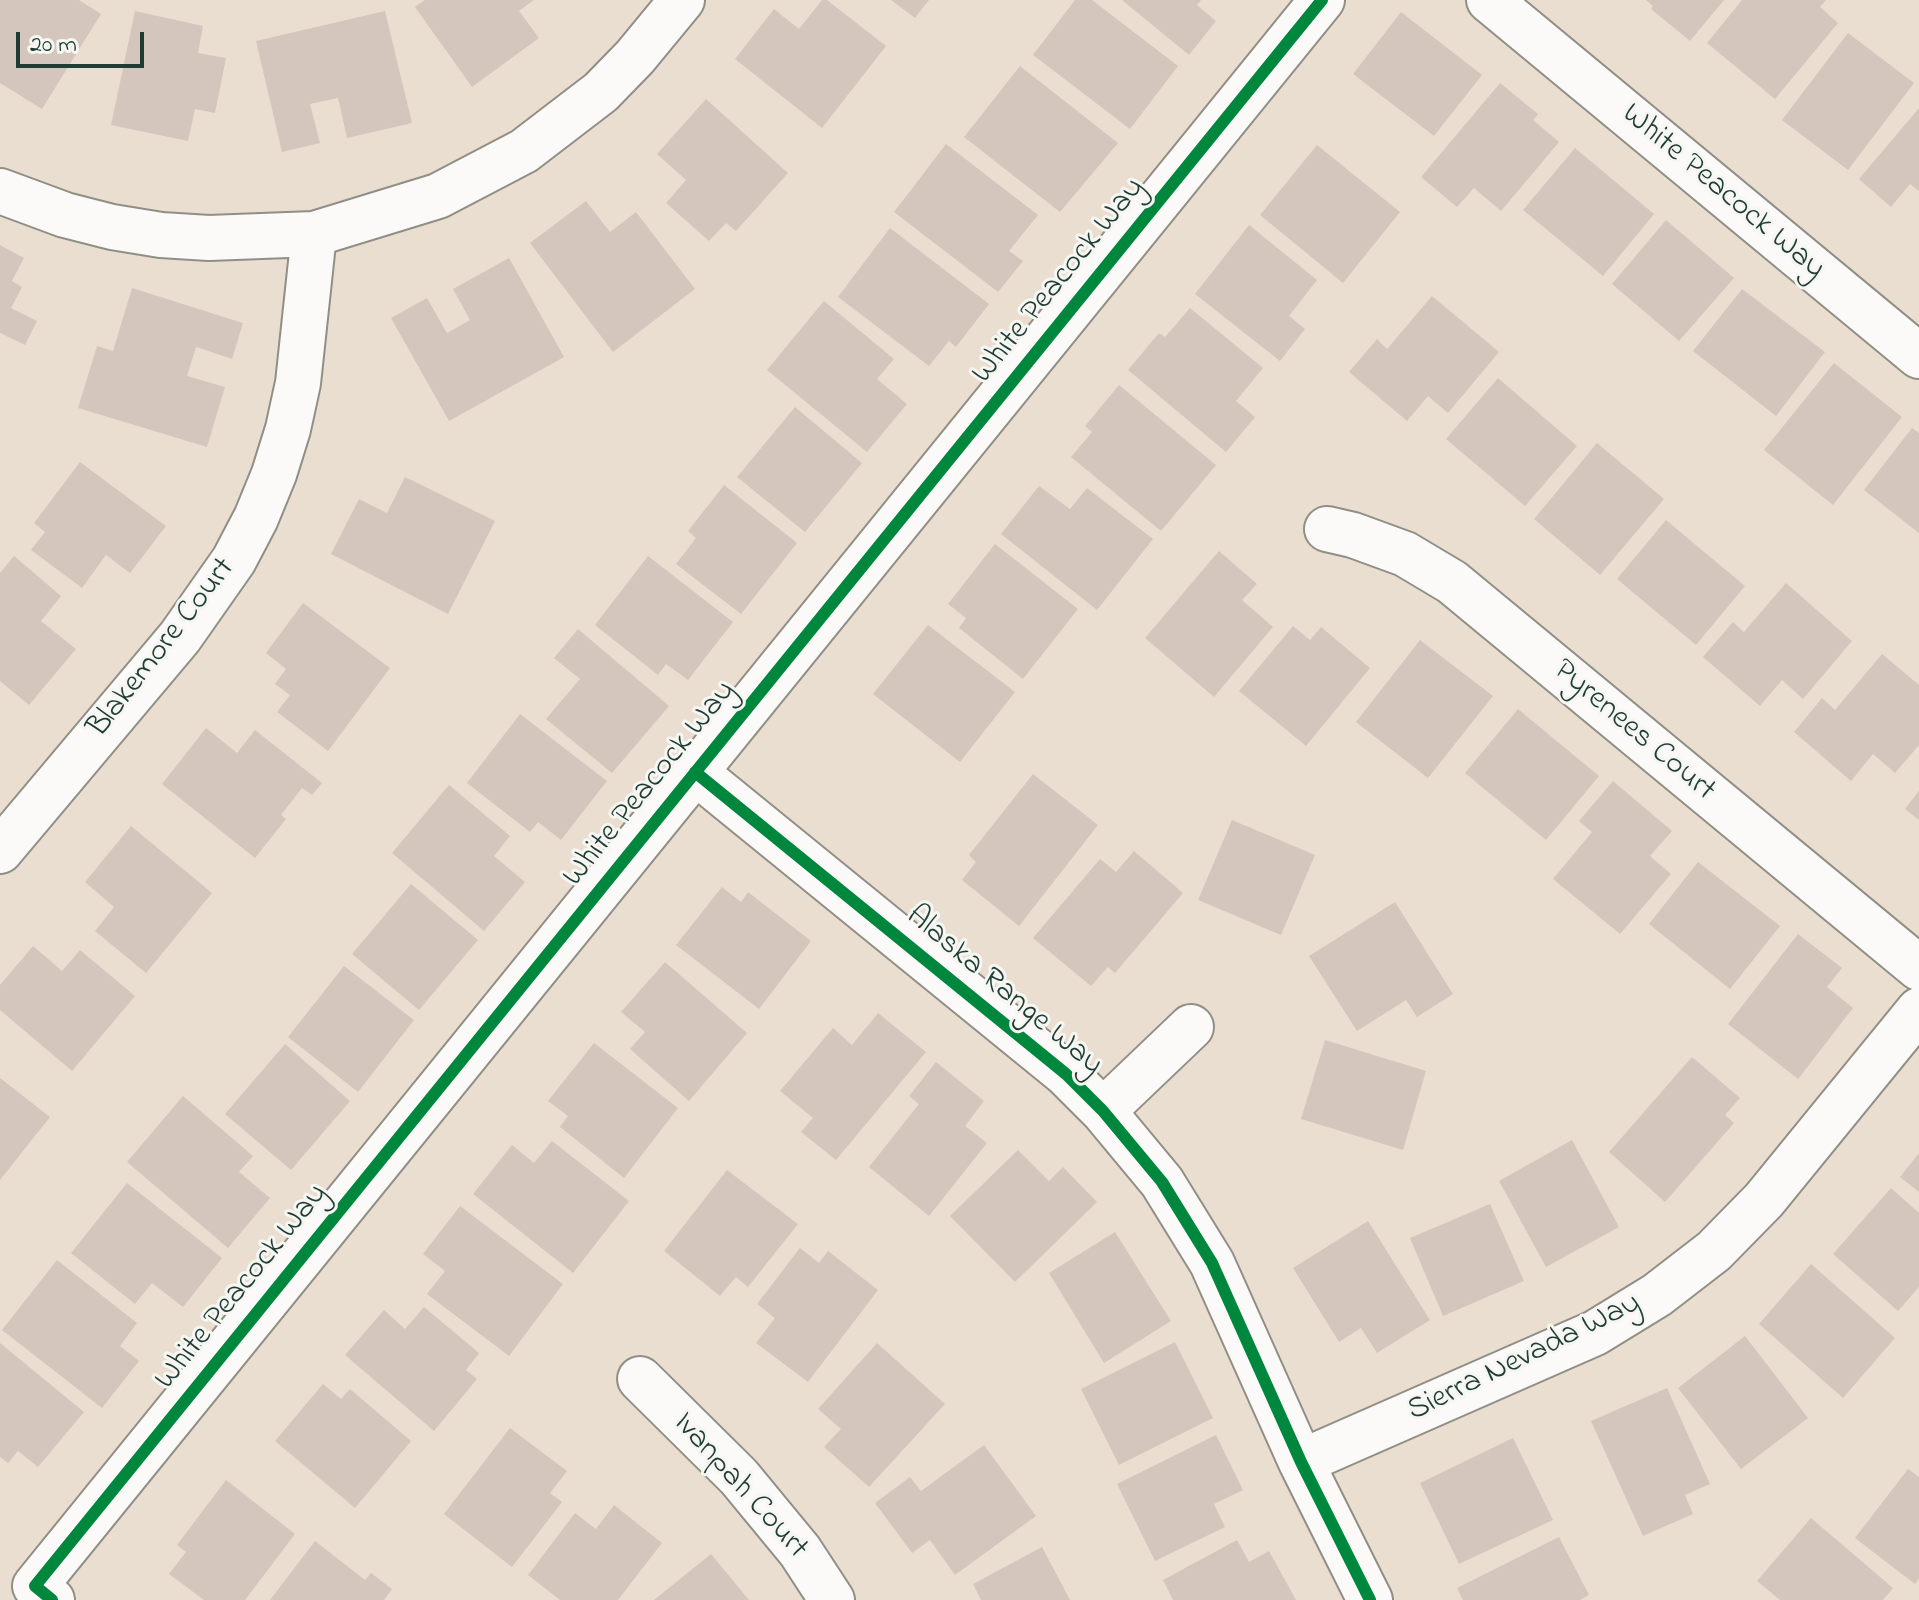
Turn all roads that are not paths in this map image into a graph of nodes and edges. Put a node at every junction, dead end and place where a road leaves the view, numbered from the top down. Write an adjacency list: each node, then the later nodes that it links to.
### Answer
1 (682, 0): 5 (street)
2 (1322, 0): 8 (street, White Peacock Way)
3 (1489, 0): 6 (street, White Peacock Way)
4 (0, 191): 5 (street)
5 (314, 234): 9 (street, Blakemore Court)
6 (1919, 356)
7 (1327, 529): 10 (street, Pyrenees Court)
8 (695, 772): 13 (street, Alaska Range Way); 16 (street, White Peacock Way)
9 (0, 851)
10 (1919, 968)
11 (1919, 1010): 15 (street, Sierra Nevada Way)
12 (1191, 1027): 13 (street)
13 (1103, 1111): 15 (street, Alaska Range Way)
14 (640, 1379): 17 (street, Ivanpah Court)
15 (1301, 1462): 18 (street, Alaska Range Way)
16 (52, 1600)
17 (832, 1600)
18 (1370, 1600)

